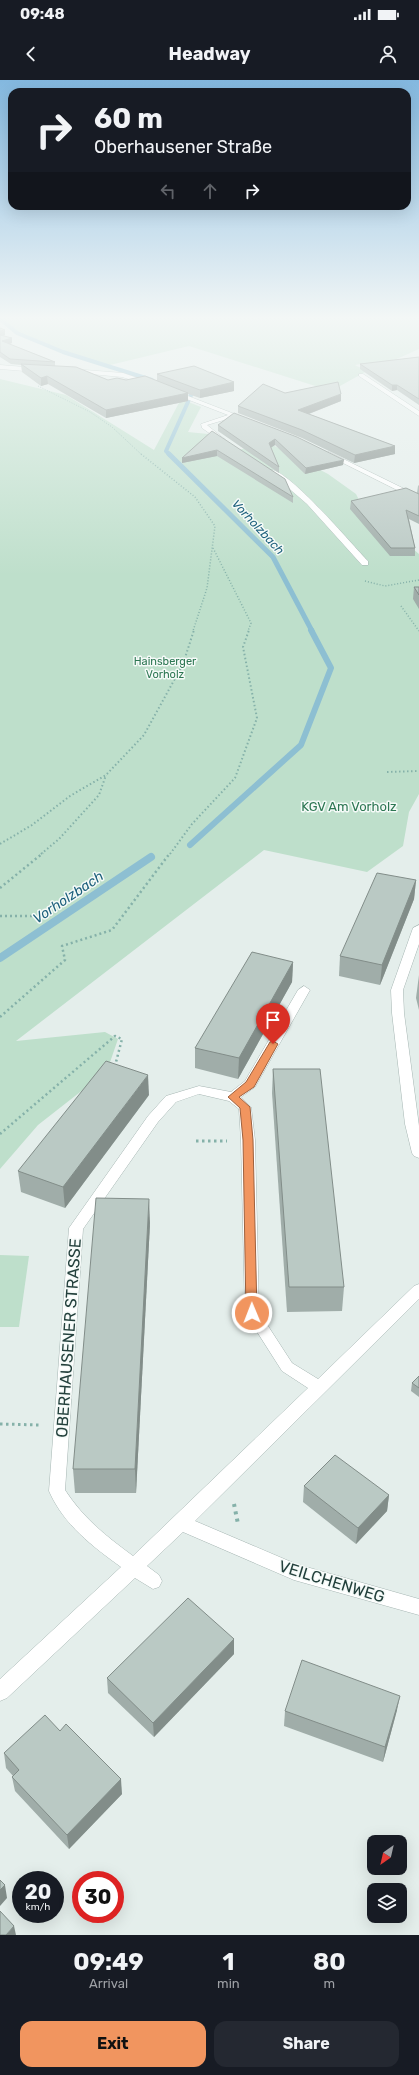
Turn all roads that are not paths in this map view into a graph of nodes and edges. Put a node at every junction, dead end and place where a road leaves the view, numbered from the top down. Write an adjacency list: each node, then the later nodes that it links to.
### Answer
1 (201, 403): 4 (street)
2 (402, 403): 3 (street)
3 (419, 414)
4 (234, 415): 5 (street); 6 (street)
5 (253, 423)
6 (231, 445)
7 (325, 452): 9 (street)
8 (264, 466): 10 (street)
9 (419, 499)
10 (365, 563)
11 (419, 928): 14 (street)
12 (304, 990): 13 (street)
13 (233, 1097): 16 (street); 18 (street, OBERHAUSENER STRASSE)
14 (419, 1153)
15 (419, 1290): 16 (street)
16 (319, 1387): 17 (street)
17 (181, 1523): 18 (street); 20 (street, VEILCHENWEG)
18 (134, 1567): 19 (street, OBERHAUSENER STRASSE); 21 (street)
19 (153, 1581)
20 (419, 1607)
21 (0, 1692)

